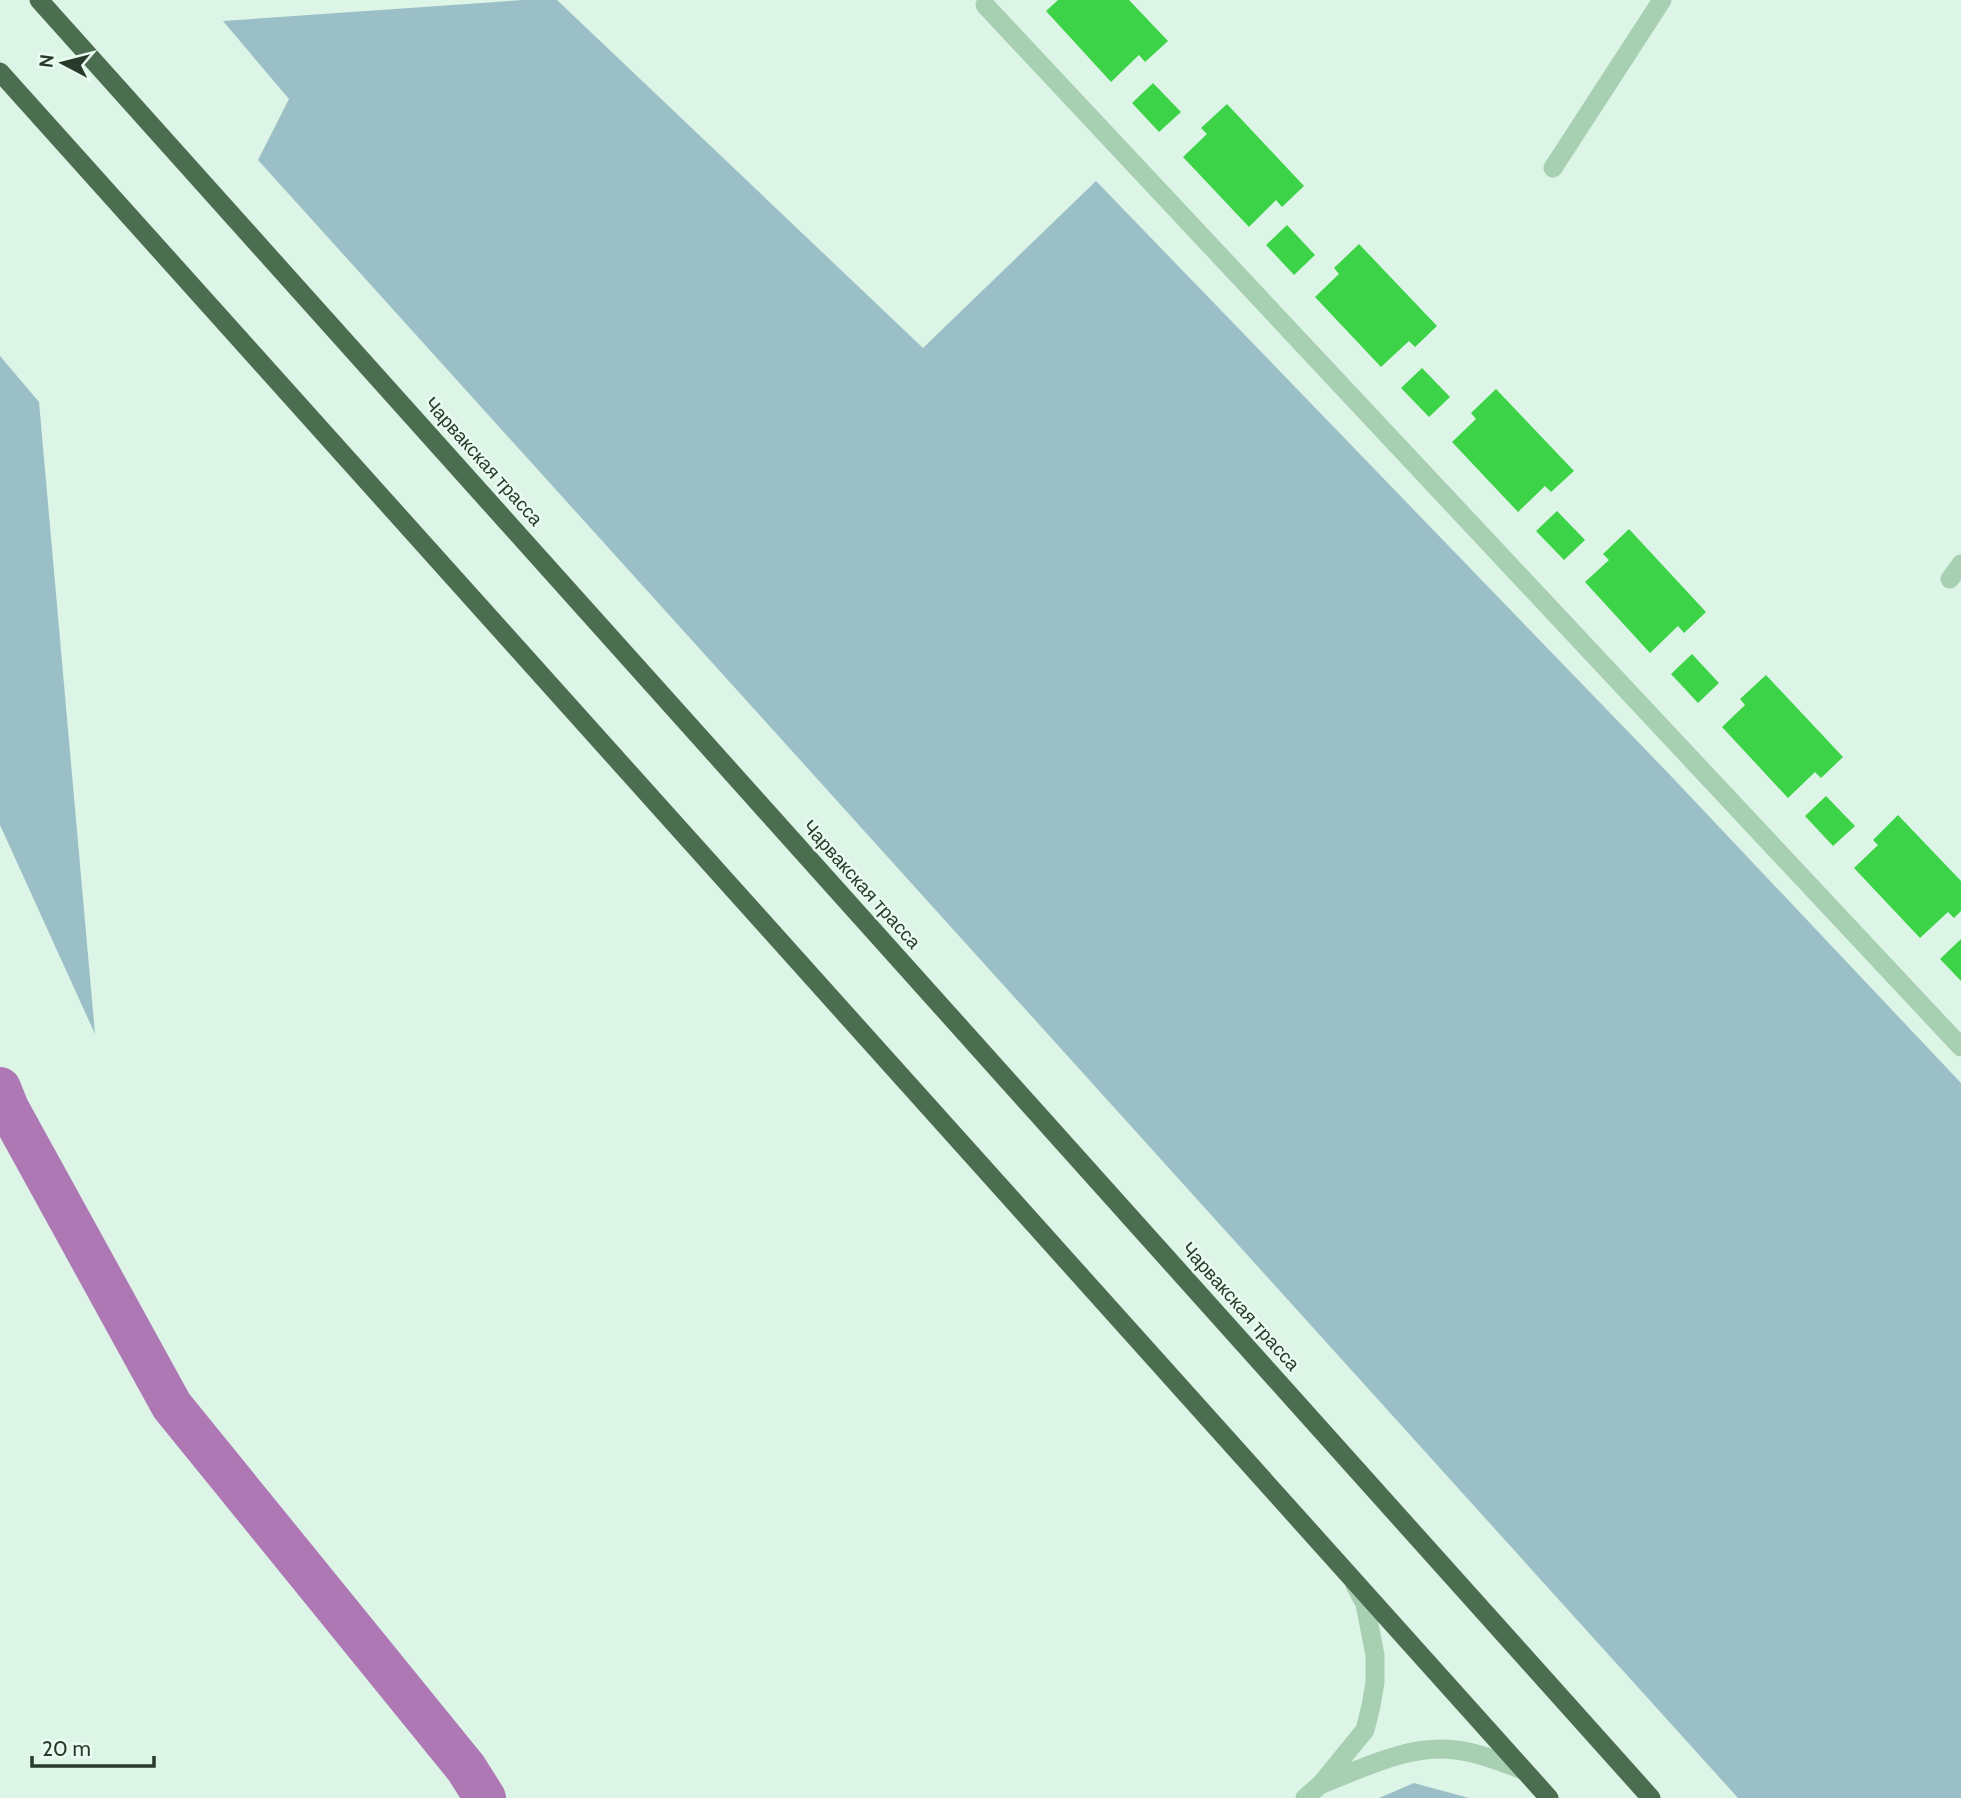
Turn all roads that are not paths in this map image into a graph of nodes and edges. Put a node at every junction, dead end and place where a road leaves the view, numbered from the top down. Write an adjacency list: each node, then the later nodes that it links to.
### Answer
1 (39, 0): 12 (highway, Чарвакская трасса)
2 (1662, 0): 5 (street)
3 (985, 5): 6 (street)
4 (0, 72): 7 (highway)
5 (1553, 168)
6 (1961, 1047)
7 (1350, 1576): 8 (highway); 9 (street)
8 (1523, 1770): 9 (street); 11 (highway)
9 (1321, 1784): 10 (street)
10 (1305, 1798)
11 (1549, 1798)
12 (1651, 1798)

